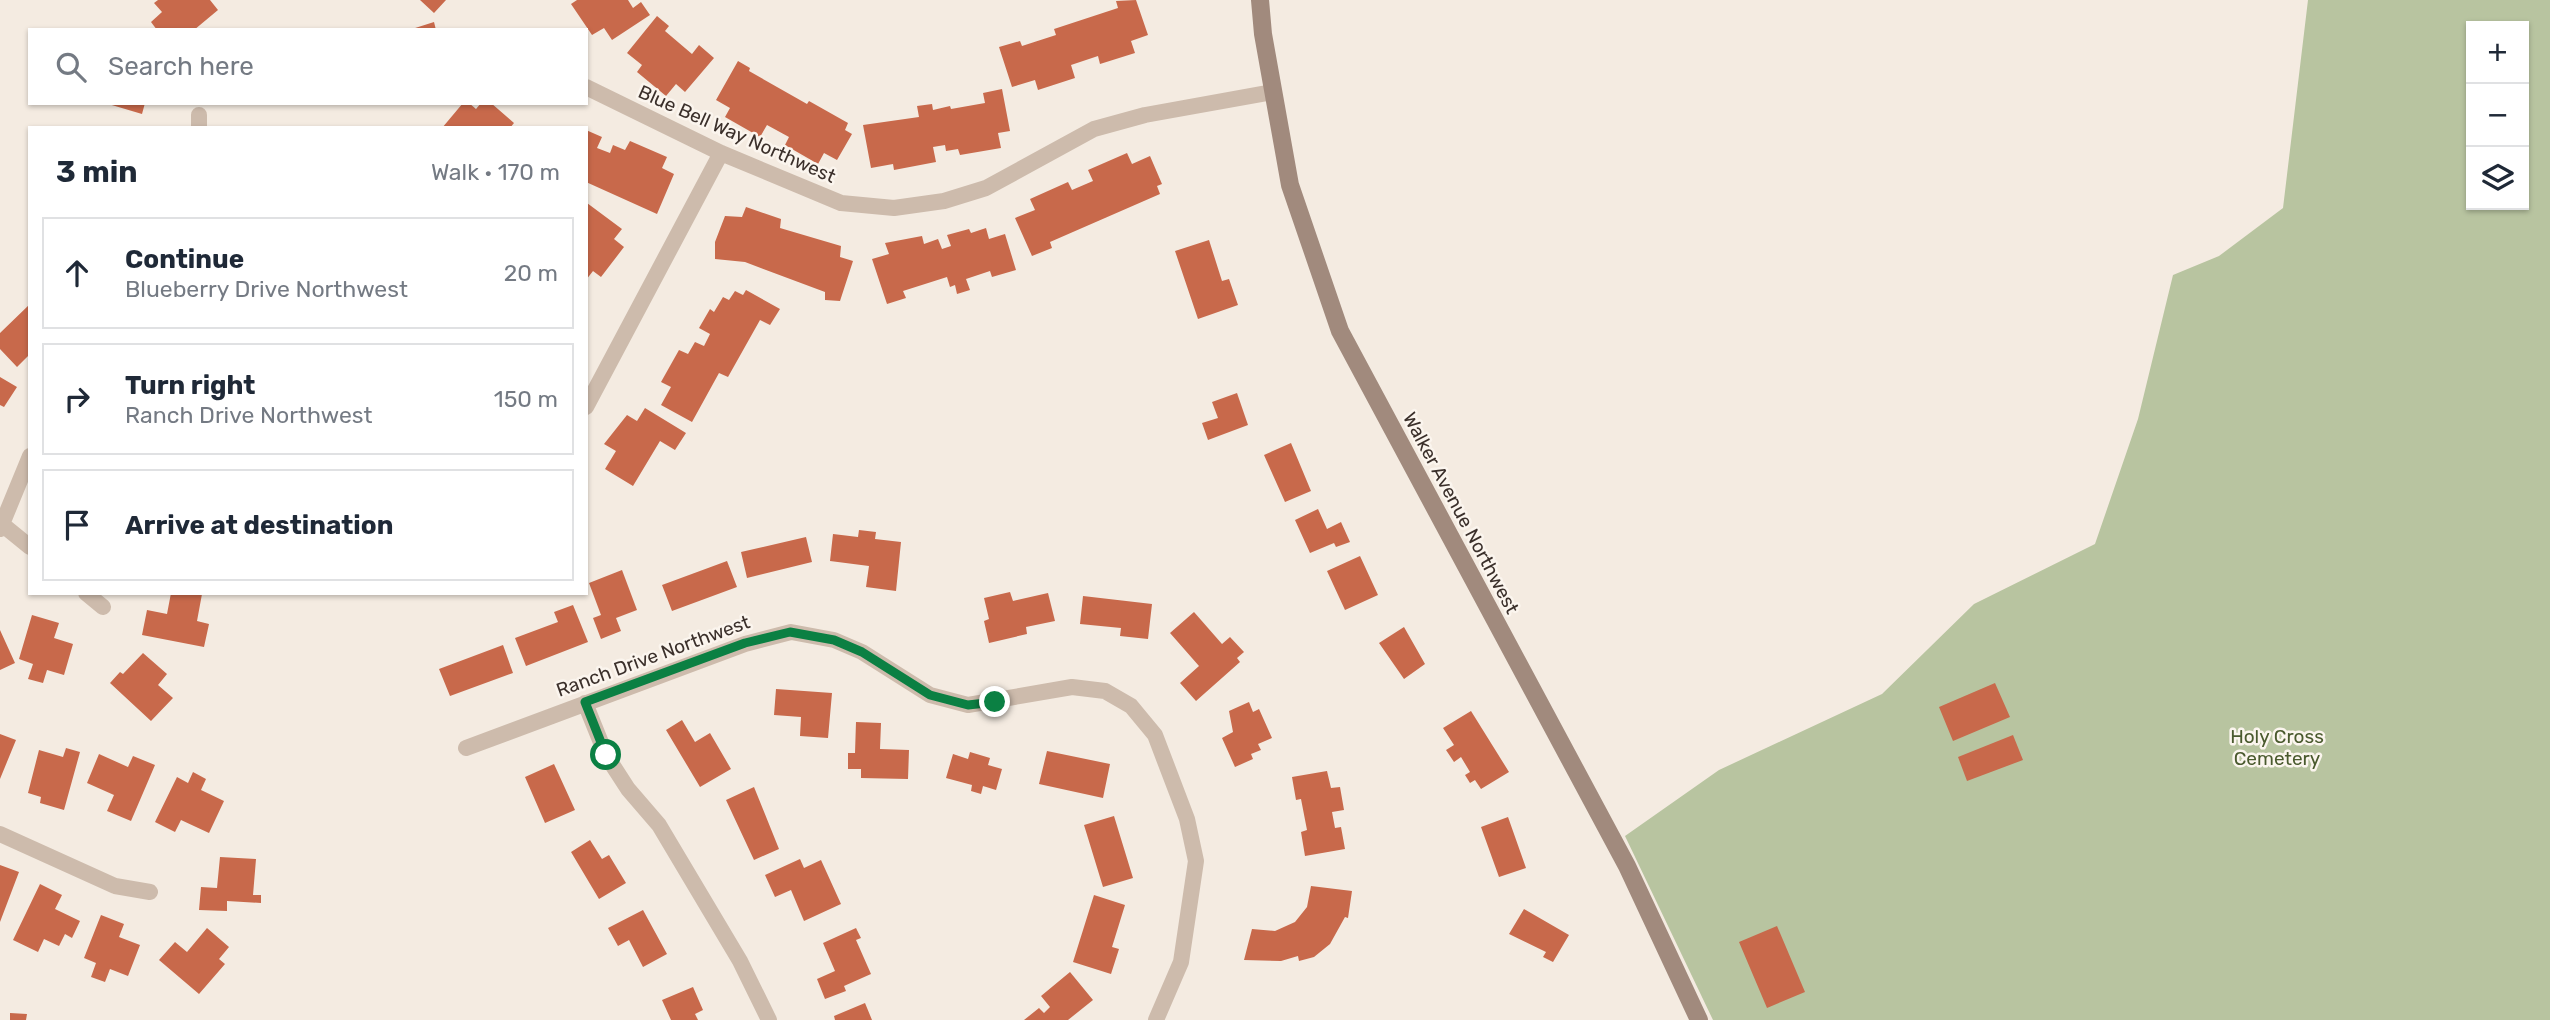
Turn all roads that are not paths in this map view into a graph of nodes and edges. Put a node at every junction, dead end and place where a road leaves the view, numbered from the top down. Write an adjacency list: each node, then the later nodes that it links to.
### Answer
1 (1260, 0): 3 (main road, Walker Avenue Northwest)
2 (588, 88): 4 (street, Blue Bell Way Northwest)
3 (1272, 92): 4 (street, Blue Bell Way Northwest); 17 (main road, Walker Avenue Northwest)
4 (720, 153): 5 (street)
5 (588, 403)
6 (28, 461): 7 (street)
7 (1, 527): 8 (street)
8 (28, 546)
9 (88, 595): 10 (street)
10 (103, 607)
11 (585, 702): 12 (street, Ranch Drive Northwest); 15 (street); 16 (street, Ranch Drive Northwest)
12 (466, 748)
13 (0, 834): 14 (street)
14 (150, 892)
15 (769, 1020)
16 (1156, 1020)
17 (1699, 1020)

